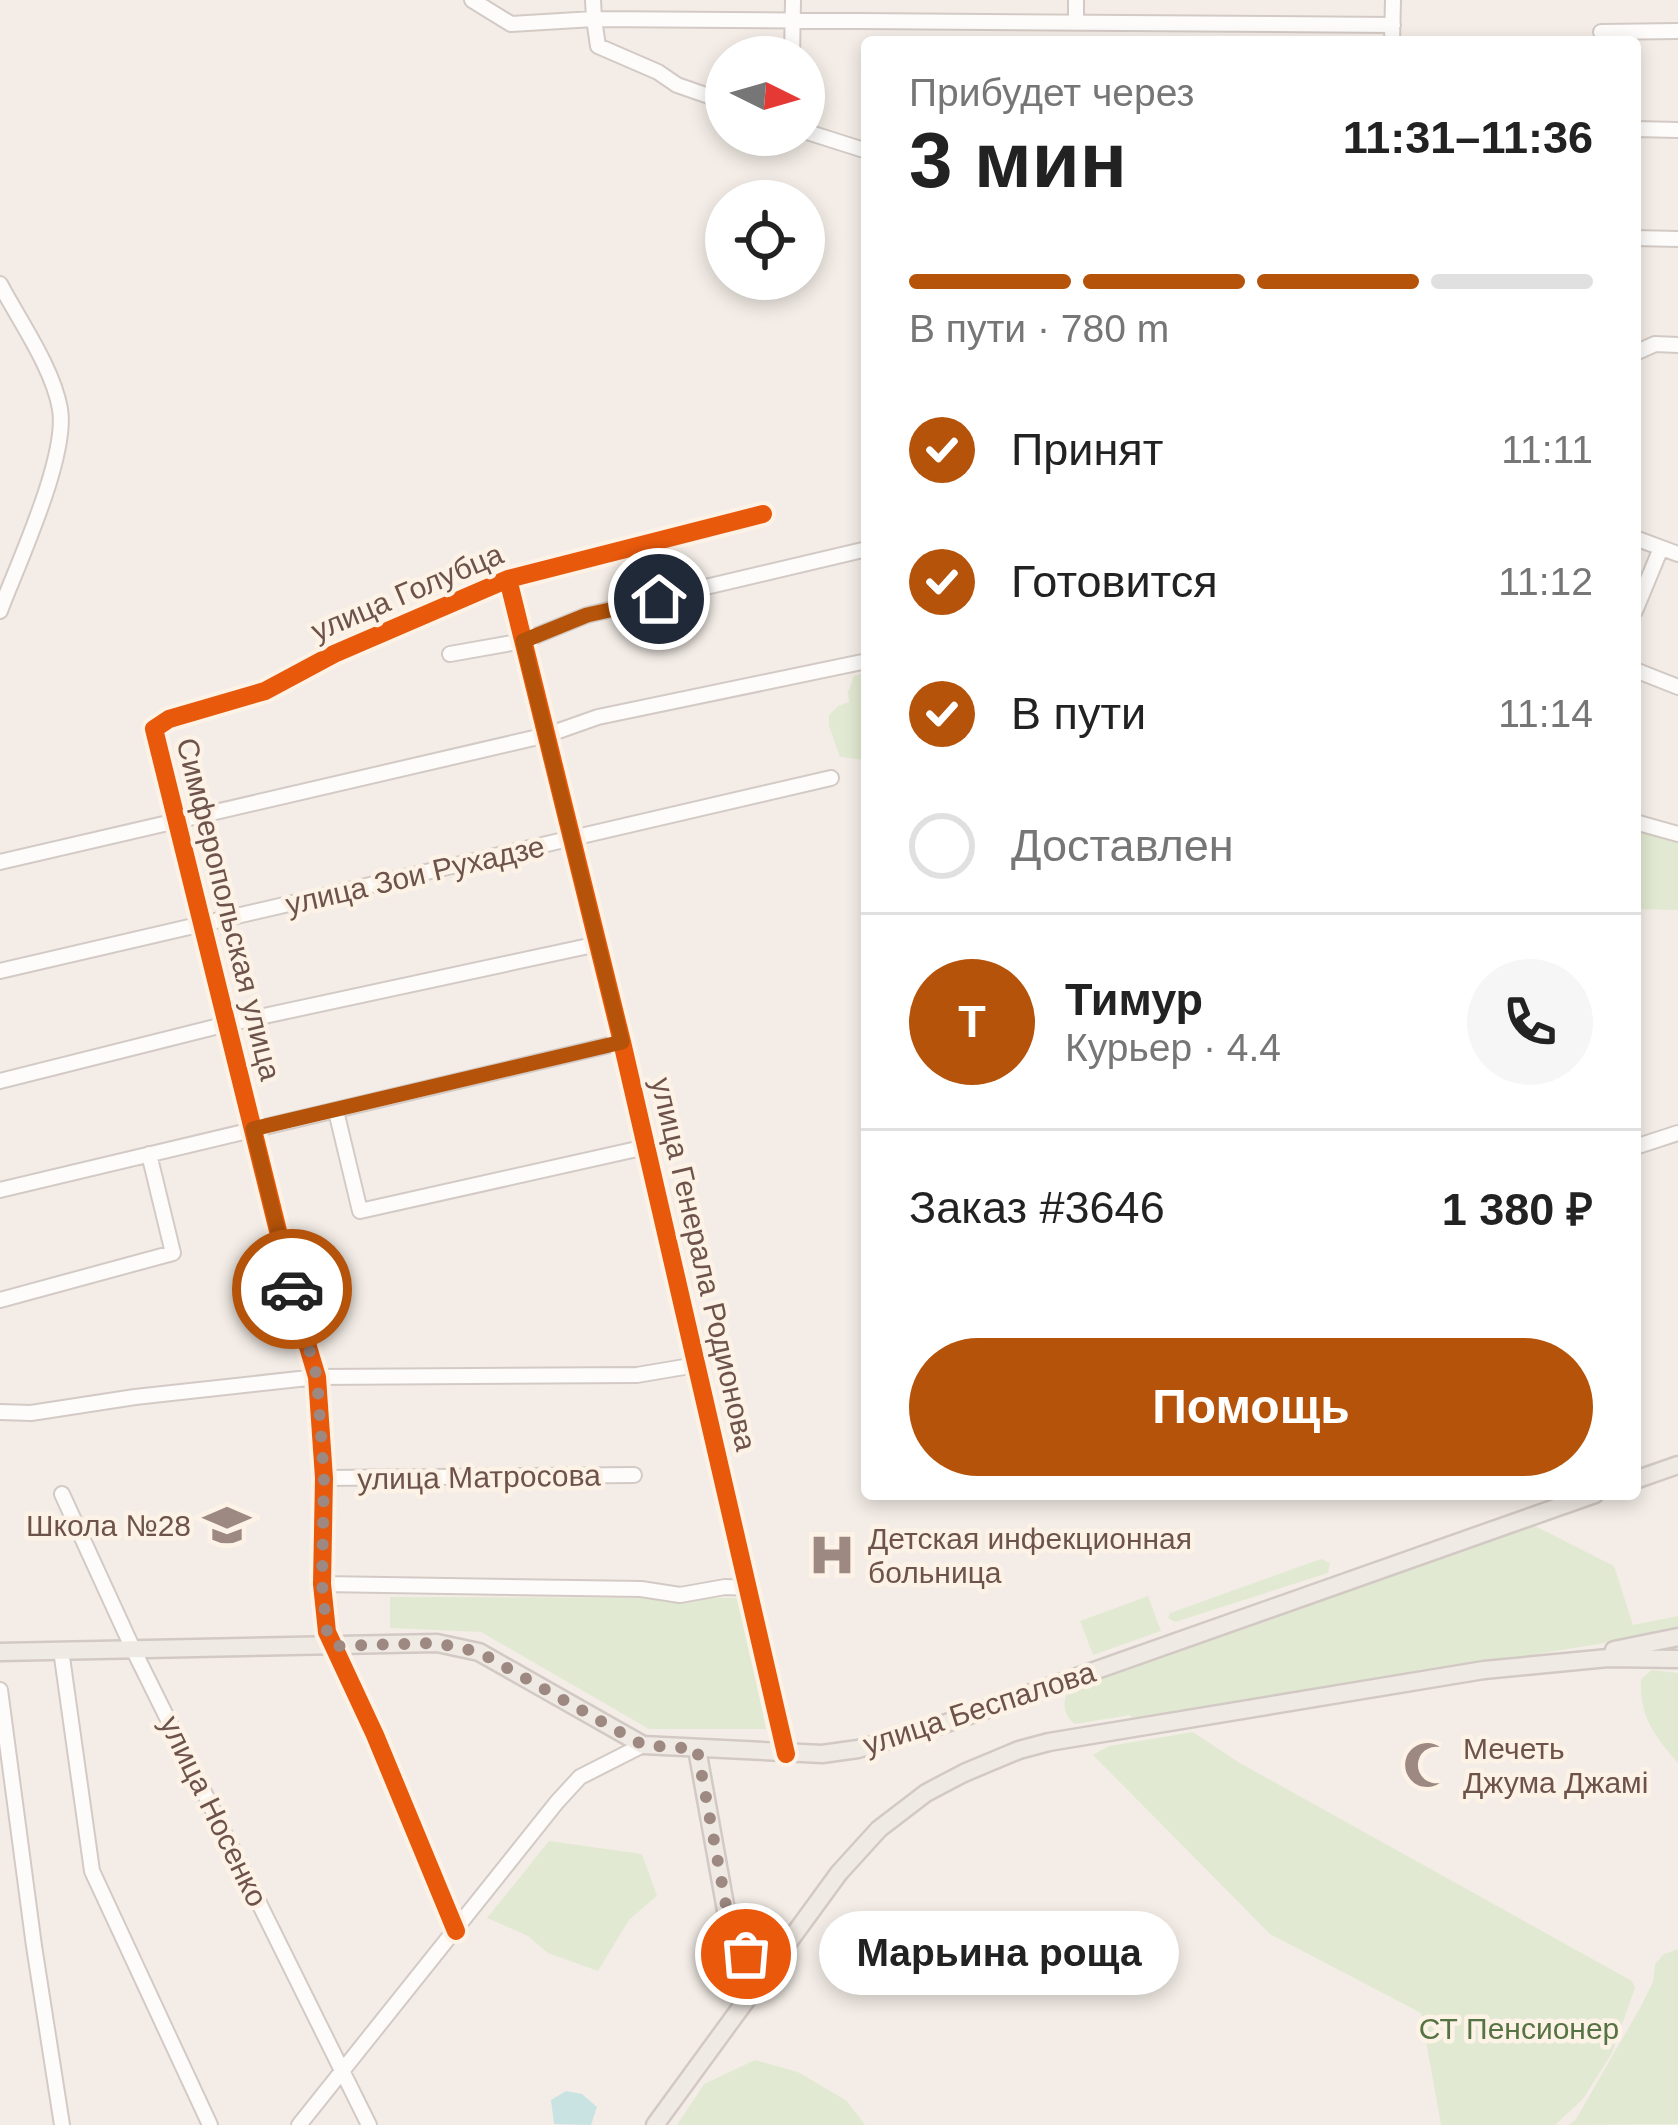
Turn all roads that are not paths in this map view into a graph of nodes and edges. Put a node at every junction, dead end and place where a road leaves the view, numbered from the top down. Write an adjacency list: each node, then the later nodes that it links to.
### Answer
1 (472, 0): 6 (street)
2 (593, 0): 6 (street)
3 (793, 0): 7 (street)
4 (1076, 0): 8 (street)
5 (1394, 0): 9 (street)
6 (594, 20): 7 (street); 14 (street)
7 (792, 20): 8 (street); 12 (street)
8 (1076, 22): 9 (street)
9 (1393, 25): 13 (street)
10 (1678, 31): 11 (street)
11 (1601, 32)
12 (792, 36)
13 (1392, 36)
14 (705, 95)
15 (1641, 129): 16 (street)
16 (1678, 130)
17 (825, 138): 18 (street)
18 (861, 149)
19 (1641, 238): 20 (street)
20 (1678, 239)
21 (0, 284): 31 (street)
22 (1678, 345): 23 (street)
23 (1641, 350)
24 (763, 514): 29 (street, улица Голубца)
25 (1641, 540): 26 (street)
26 (1661, 548): 28 (street); 30 (street)
27 (861, 550): 32 (street)
28 (1678, 554)
29 (508, 579): 32 (street, улица Генерала Родионова); 37 (street, улица Голубца)
30 (1641, 596)
31 (0, 611)
32 (523, 641): 33 (street); 38 (street, улица Генерала Родионова)
33 (450, 654)
34 (861, 662): 38 (street)
35 (1641, 672): 36 (street)
36 (1678, 687)
37 (154, 729): 40 (street, Симферопольская улица)
38 (547, 735): 40 (street); 43 (street, улица Генерала Родионова)
39 (831, 778): 43 (street, улица Зои Рухадзе)
40 (175, 821): 44 (street); 45 (street, Симферопольская улица)
41 (1641, 824): 42 (street)
42 (1678, 834)
43 (572, 838): 45 (street, улица Зои Рухадзе); 46 (street, улица Генерала Родионова)
44 (0, 862)
45 (202, 925): 47 (street, улица Зои Рухадзе); 48 (street, Симферопольская улица)
46 (598, 944): 48 (street); 49 (street, улица Генерала Родионова)
47 (0, 971)
48 (227, 1024): 50 (street); 52 (street, Симферопольская улица)
49 (622, 1042): 51 (street); 55 (street, улица Генерала Родионова)
50 (0, 1081)
51 (336, 1111): 52 (street); 55 (street)
52 (253, 1129): 56 (street); 60 (street, Симферопольская улица)
53 (1678, 1132): 54 (street)
54 (1641, 1145)
55 (646, 1148): 59 (street, улица Генерала Родионова)
56 (149, 1154): 57 (street); 58 (street)
57 (0, 1190)
58 (0, 1300)
59 (696, 1365): 60 (street); 69 (street, улица Генерала Родионова)
60 (317, 1377): 61 (street); 64 (street, Симферопольская улица)
61 (0, 1412)
62 (1678, 1465): 65 (main road)
63 (634, 1475): 64 (street, улица Матросова)
64 (324, 1478): 68 (street, Симферопольская улица)
65 (1641, 1478)
66 (62, 1494): 72 (street, улица Носенко)
67 (1577, 1500): 82 (main road, улица Беспалова)
68 (322, 1584): 69 (street); 71 (street, Симферопольская улица)
69 (749, 1588): 82 (street, улица Генерала Родионова)
70 (1674, 1641): 75 (main road); 77 (main road)
71 (336, 1646): 72 (main road, улица Беспалова); 79 (main road, улица Беспалова); 84 (street, Симферопольская улица)
72 (133, 1649): 73 (main road, улица Беспалова); 86 (street, улица Носенко)
73 (61, 1650): 74 (main road, улица Беспалова); 88 (street)
74 (0, 1652)
75 (1608, 1658): 76 (main road); 77 (main road)
76 (1678, 1660)
77 (1528, 1665): 85 (main road)
78 (0, 1690): 87 (street)
79 (621, 1733): 80 (main road, улица Беспалова); 83 (street)
80 (643, 1745): 81 (main road, улица Беспалова); 83 (street)
81 (697, 1749): 82 (main road, улица Беспалова); 85 (main road)
82 (786, 1754)
83 (616, 1759): 84 (street)
84 (456, 1931): 86 (street)
85 (765, 1973): 91 (main road)
86 (342, 2071): 89 (street); 90 (street, улица Носенко)
87 (62, 2125)
88 (210, 2125)
89 (299, 2125)
90 (369, 2125)
91 (656, 2125)

